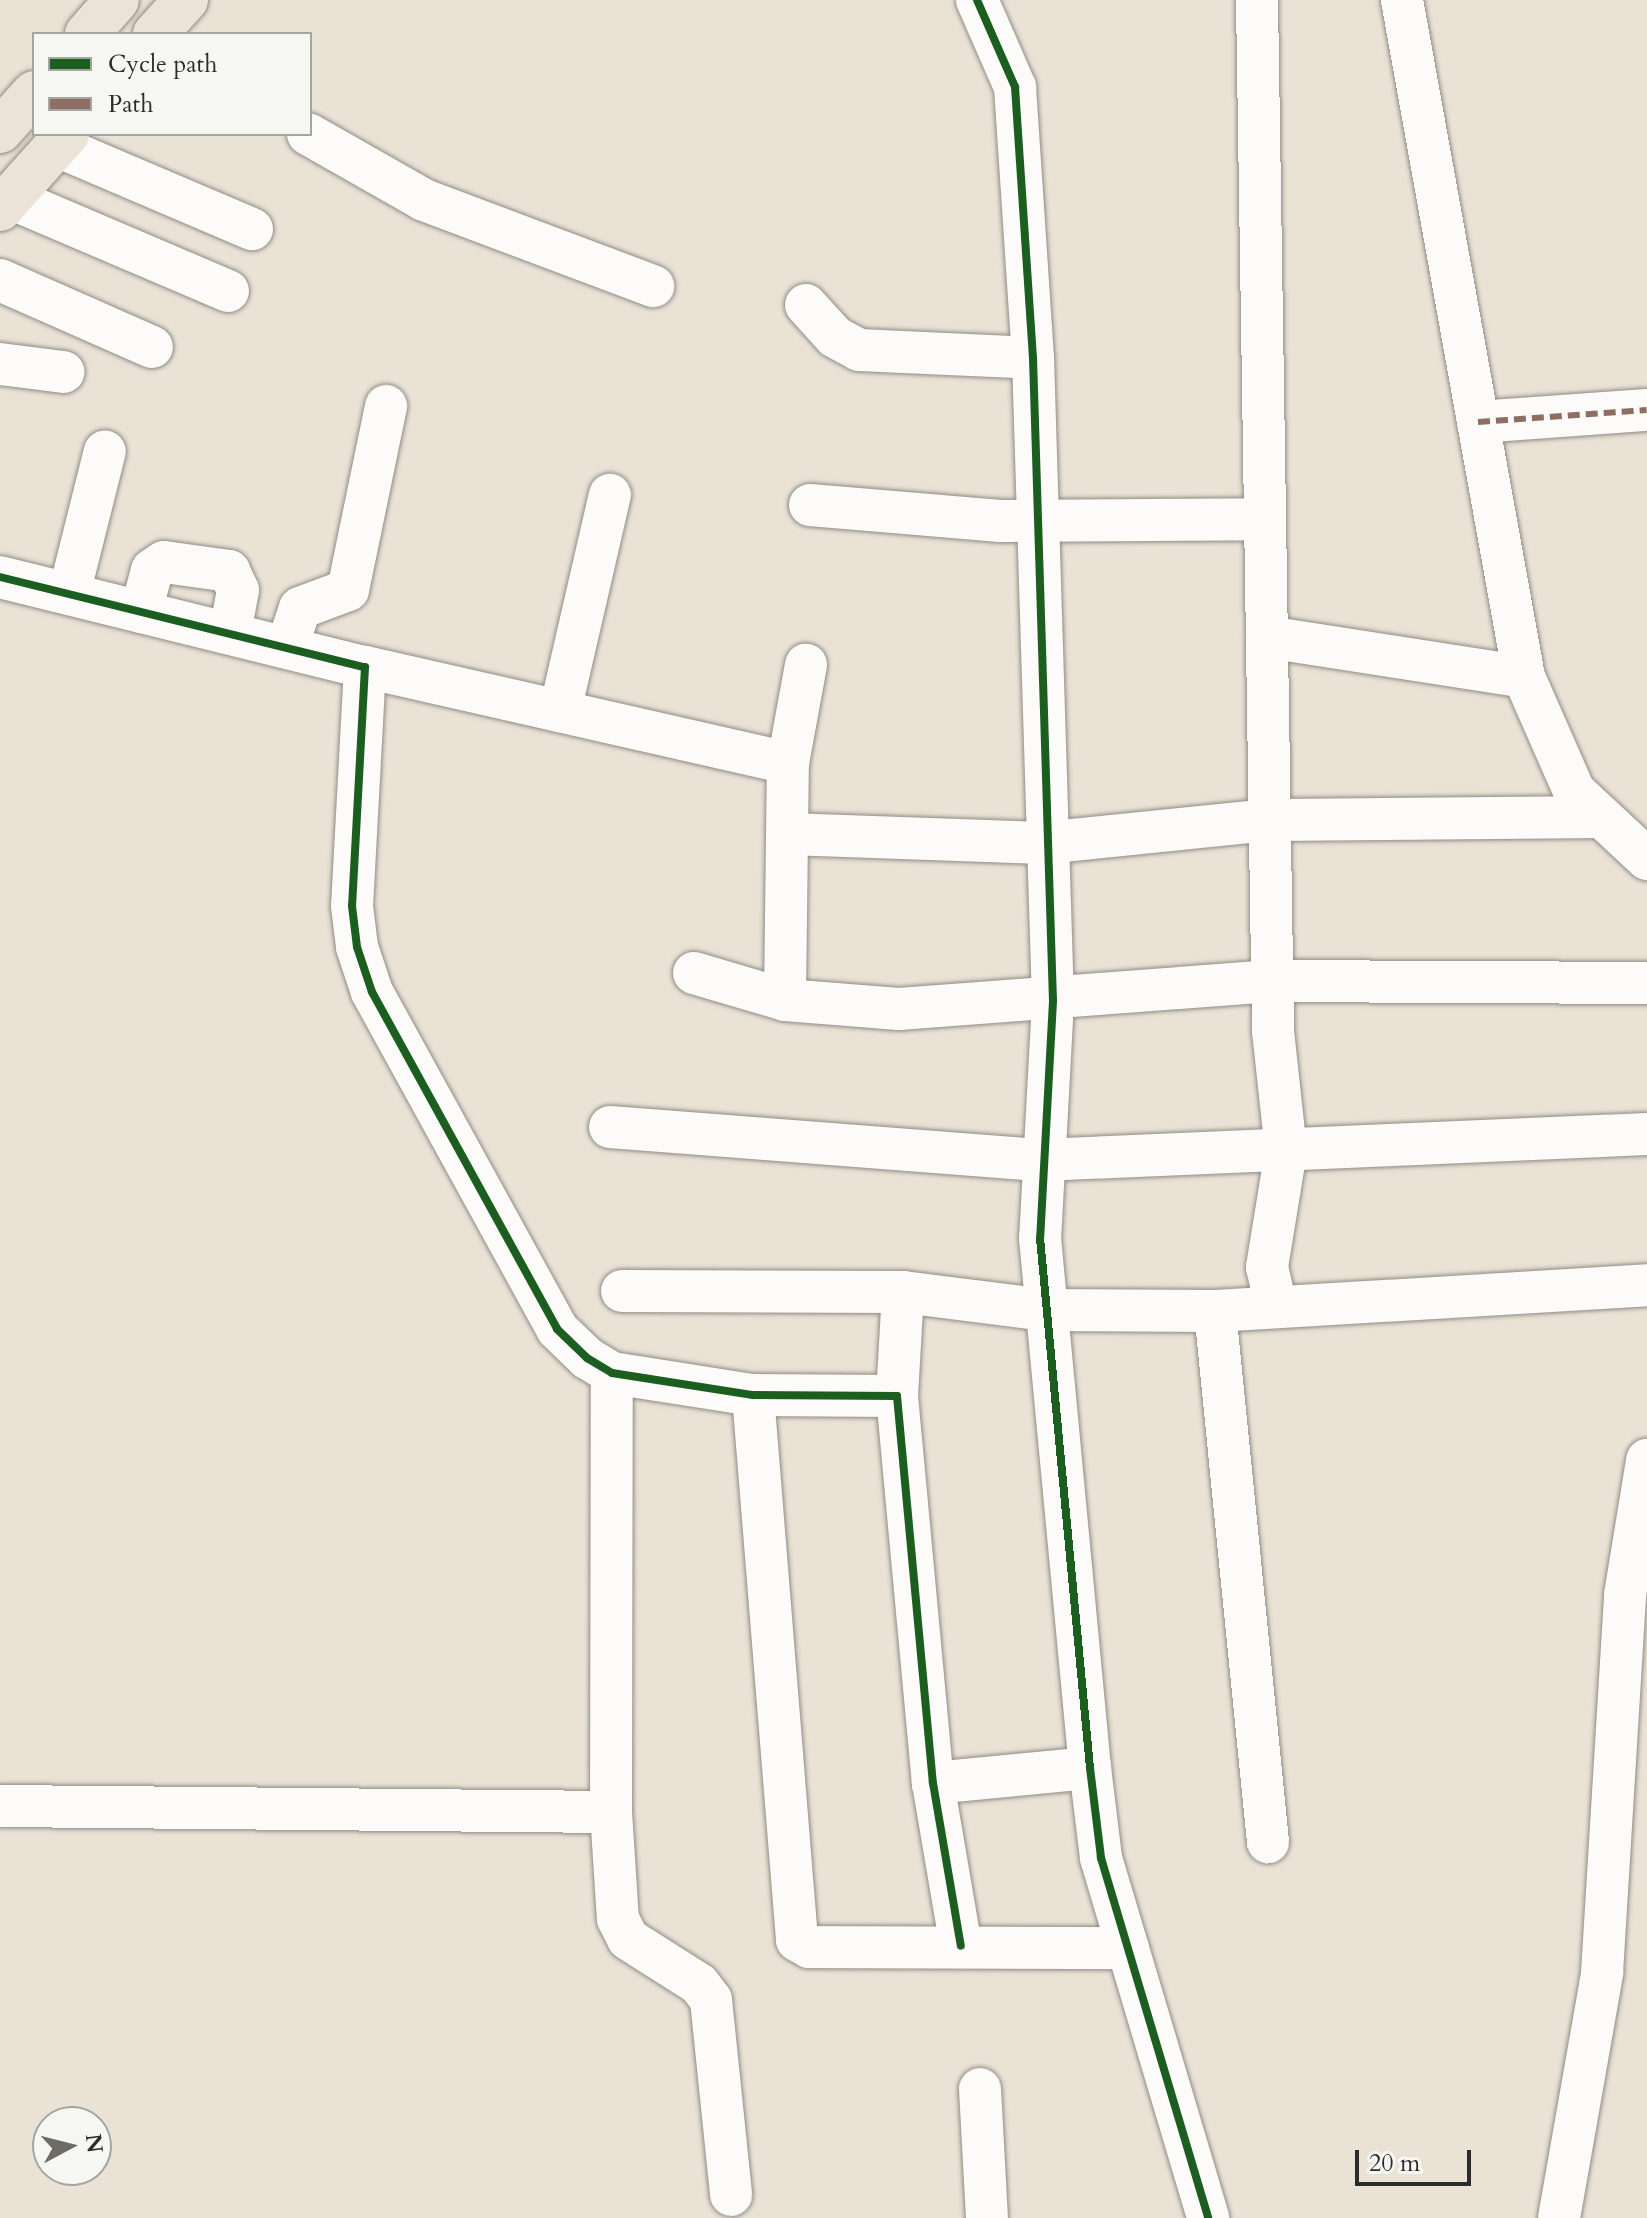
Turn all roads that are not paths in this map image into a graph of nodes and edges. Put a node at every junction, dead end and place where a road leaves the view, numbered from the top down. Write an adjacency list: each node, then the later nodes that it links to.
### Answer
1 (117, 0): 6 (main road)
2 (186, 0): 7 (main road)
3 (977, 0): 19 (street)
4 (1257, 0): 28 (street)
5 (1402, 0): 24 (street)
6 (89, 32)
7 (157, 32)
8 (32, 95): 9 (main road)
9 (0, 131)
10 (312, 136): 15 (street)
11 (62, 140): 12 (main road); 13 (street)
12 (5, 204): 16 (street)
13 (252, 229)
14 (0, 280): 18 (street)
15 (653, 286)
16 (228, 291)
17 (806, 305): 19 (street)
18 (152, 347)
19 (1033, 358): 29 (street)
20 (0, 364): 21 (street)
21 (63, 372)
22 (386, 406): 35 (street)
23 (1647, 410): 24 (street)
24 (1478, 422): 38 (street)
25 (105, 451): 31 (street)
26 (610, 495): 39 (street)
27 (810, 505): 29 (street)
28 (1265, 519): 29 (street); 34 (street)
29 (1043, 521): 44 (street)
30 (0, 577): 31 (street)
31 (69, 594): 32 (street)
32 (141, 612): 33 (street); 33 (street)
33 (230, 633): 35 (street)
34 (1267, 637): 38 (street); 42 (street)
35 (287, 647): 37 (street)
36 (806, 665): 40 (street)
37 (365, 667): 39 (street); 61 (street)
38 (1524, 677): 41 (street)
39 (560, 711): 40 (street)
40 (788, 763): 43 (street)
41 (1602, 817): 42 (street); 45 (street)
42 (1270, 820): 44 (street); 47 (street)
43 (788, 834): 44 (street); 49 (street)
44 (1043, 843): 50 (street)
45 (1647, 859)
46 (694, 973): 49 (street)
47 (1272, 981): 48 (street); 50 (street); 53 (street)
48 (1647, 983)
49 (785, 1000): 50 (street)
50 (1053, 1001): 54 (street)
51 (610, 1127): 54 (street)
52 (1647, 1134): 53 (street)
53 (1286, 1151): 54 (street); 58 (street)
54 (1042, 1160): 59 (street)
55 (1647, 1285): 58 (street)
56 (622, 1291): 57 (street)
57 (903, 1292): 59 (street); 63 (street)
58 (1276, 1305): 60 (street)
59 (1045, 1310): 60 (street); 66 (street)
60 (1215, 1311): 70 (street)
61 (612, 1373): 62 (street); 69 (street)
62 (753, 1395): 63 (street); 71 (street)
63 (897, 1396): 67 (street)
64 (1647, 1460): 65 (street)
65 (1636, 1597): 77 (street)
66 (1090, 1768): 67 (street); 72 (street)
67 (933, 1783): 71 (street)
68 (0, 1806): 69 (street)
69 (611, 1812): 74 (street)
70 (1268, 1842)
71 (961, 1946): 72 (street)
72 (1128, 1948): 76 (street)
73 (980, 2089): 75 (street)
74 (731, 2195)
75 (987, 2218)
76 (1208, 2218)
77 (1559, 2218)

